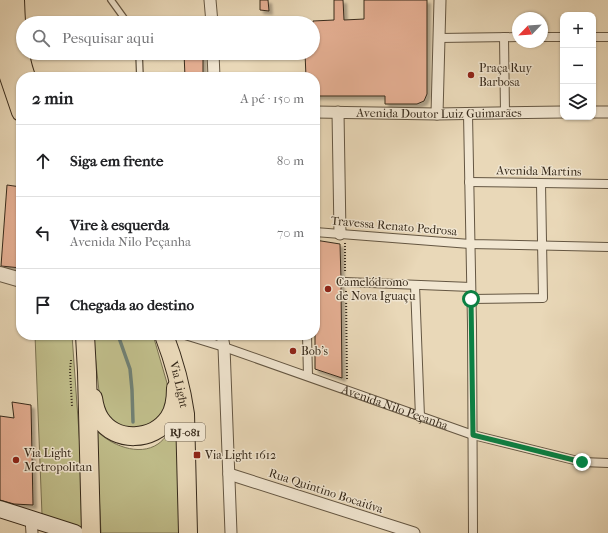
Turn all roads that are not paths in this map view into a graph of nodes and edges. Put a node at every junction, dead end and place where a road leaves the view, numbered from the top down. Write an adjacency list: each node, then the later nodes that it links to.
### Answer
1 (1, 0): 21 (main road)
2 (15, 0): 8 (main road)
3 (111, 0): 6 (lane)
4 (210, 0): 7 (street)
5 (440, 0): 11 (street)
6 (123, 16)
7 (211, 16)
8 (16, 20)
9 (504, 37): 10 (street); 11 (street); 27 (street)
10 (512, 37)
11 (439, 38): 28 (street)
12 (548, 38): 13 (street)
13 (560, 38)
14 (596, 38): 15 (street)
15 (608, 38)
16 (18, 60): 21 (main road)
17 (139, 60): 19 (lane)
18 (213, 60): 20 (street)
19 (140, 72)
20 (214, 72)
21 (14, 80)
22 (320, 112): 23 (street, Avenida Doutor Luiz Guimarães)
23 (338, 112): 28 (street, Avenida Doutor Luiz Guimarães); 34 (street)
24 (560, 112): 27 (street, Avenida Doutor Luiz Guimarães)
25 (596, 112): 26 (street)
26 (608, 112)
27 (505, 113): 29 (street, Avenida Doutor Luiz Guimarães)
28 (437, 114): 29 (street, Avenida Doutor Luiz Guimarães)
29 (468, 114): 30 (street)
30 (469, 182): 31 (street, Avenida Martins); 35 (street)
31 (541, 184): 32 (street, Avenida Martins); 36 (street)
32 (608, 184)
33 (320, 232): 34 (street, Travessa Renato Pedrosa)
34 (343, 234): 35 (street, Travessa Renato Pedrosa)
35 (470, 244): 36 (street, Travessa Renato Pedrosa); 42 (street)
36 (542, 246): 37 (street, Travessa Renato Pedrosa); 43 (street)
37 (608, 247)
38 (0, 275): 39 (street)
39 (16, 279)
40 (345, 282): 41 (street)
41 (415, 285): 42 (street); 53 (street)
42 (471, 287): 43 (street)
43 (471, 299): 54 (street)
44 (85, 340): 51 (main road)
45 (166, 340): 50 (main road, Via Light / RJ-081)
46 (201, 340): 49 (street, Avenida Nilo Peçanha)
47 (223, 340): 49 (street)
48 (307, 340): 52 (street)
49 (224, 347): 52 (street, Avenida Nilo Peçanha); 56 (street)
50 (174, 360): 51 (main road); 61 (main road, Via Light / RJ-081)
51 (87, 372): 60 (main road)
52 (308, 376): 53 (street, Avenida Nilo Peçanha)
53 (420, 416): 54 (street, Avenida Nilo Peçanha)
54 (473, 435): 55 (street, Avenida Nilo Peçanha); 64 (street)
55 (608, 463)
56 (229, 474): 62 (street); 63 (street, Rua Quintino Bocaiúva)
57 (0, 509): 58 (main road)
58 (31, 526): 59 (main road)
59 (75, 533)
60 (91, 533)
61 (188, 533)
62 (231, 533)
63 (414, 533)
64 (473, 533)

